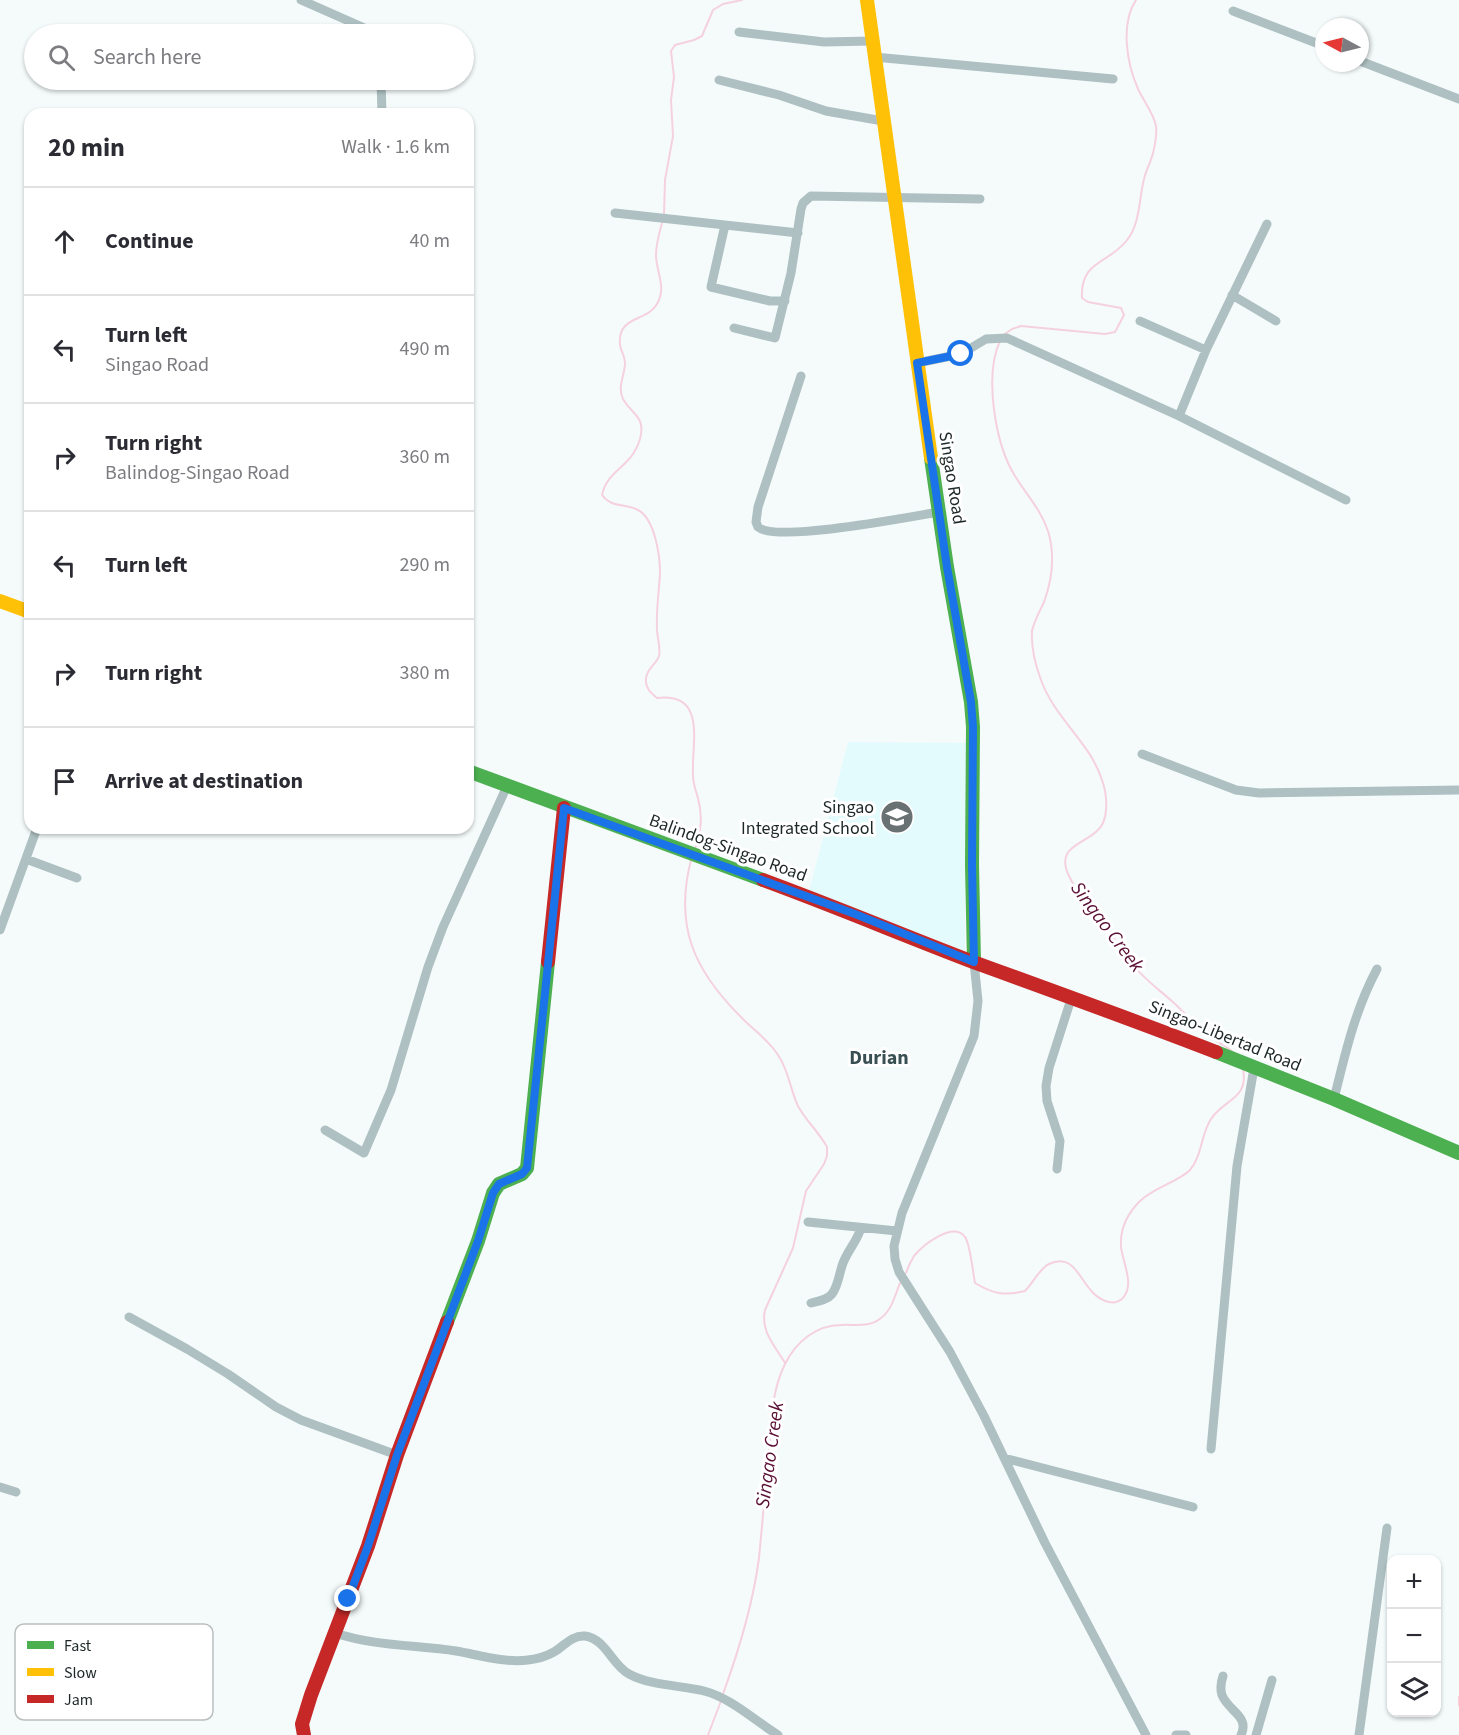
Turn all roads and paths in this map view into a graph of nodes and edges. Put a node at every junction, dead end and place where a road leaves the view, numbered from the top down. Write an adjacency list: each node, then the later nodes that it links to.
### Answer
1 (301, 0): 3 (street)
2 (867, 0): 7 (street, Singao Road)
3 (321, 4): 5 (street)
4 (1233, 11): 8 (street)
5 (359, 24)
6 (739, 32): 7 (street)
7 (872, 42): 9 (street, Singao Road)
8 (1315, 43)
9 (874, 57): 11 (street); 16 (street, Singao Road)
10 (1369, 64): 14 (street)
11 (1113, 79)
12 (719, 80): 16 (street)
13 (381, 90): 15 (street)
14 (1459, 99)
15 (382, 108)
16 (883, 121): 17 (street, Singao Road)
17 (894, 199): 18 (street); 22 (street); 29 (street, Singao Road)
18 (980, 199)
19 (615, 213): 21 (street)
20 (1267, 224): 23 (street)
21 (725, 225): 22 (street); 24 (street)
22 (798, 233): 24 (street)
23 (1232, 295): 26 (street); 28 (street)
24 (784, 301): 27 (street)
25 (1140, 321): 28 (street)
26 (1276, 321)
27 (734, 328)
28 (1206, 350): 31 (street)
29 (917, 363): 31 (street); 33 (street, Singao Road)
30 (801, 376): 33 (street)
31 (1179, 416): 32 (street)
32 (1346, 500)
33 (939, 512): 45 (street, Singao Road)
34 (0, 601): 35 (street)
35 (24, 610)
36 (1142, 754): 39 (street)
37 (474, 773): 38 (street, Balindog-Singao Road)
38 (507, 786): 40 (street, Balindog-Singao Road); 50 (street)
39 (1459, 790)
40 (564, 808): 45 (street, Balindog-Singao Road); 59 (street)
41 (35, 834): 42 (street)
42 (26, 859): 43 (street); 44 (street)
43 (77, 878)
44 (0, 930)
45 (974, 962): 47 (street, Singao-Libertad Road); 55 (street)
46 (1377, 969): 49 (street)
47 (1072, 996): 48 (street, Singao-Libertad Road); 52 (street)
48 (1254, 1068): 49 (street, Singao-Libertad Road); 58 (street)
49 (1334, 1098): 51 (street, Singao-Libertad Road)
50 (325, 1130)
51 (1459, 1153)
52 (1057, 1169)
53 (808, 1222): 54 (street)
54 (861, 1228): 55 (street); 56 (street)
55 (897, 1231): 60 (street)
56 (811, 1303)
57 (129, 1317): 59 (street)
58 (1211, 1449)
59 (397, 1455): 65 (street)
60 (1004, 1458): 63 (street); 70 (street)
61 (0, 1487): 62 (street)
62 (16, 1492)
63 (1193, 1507)
64 (1387, 1528): 75 (street)
65 (335, 1633): 68 (street); 69 (street)
66 (1223, 1676): 73 (street)
67 (1272, 1680): 74 (street)
68 (304, 1735)
69 (778, 1735)
70 (1146, 1735)
71 (1176, 1735): 72 (street)
72 (1186, 1735)
73 (1241, 1735)
74 (1256, 1735)
75 (1359, 1735)

